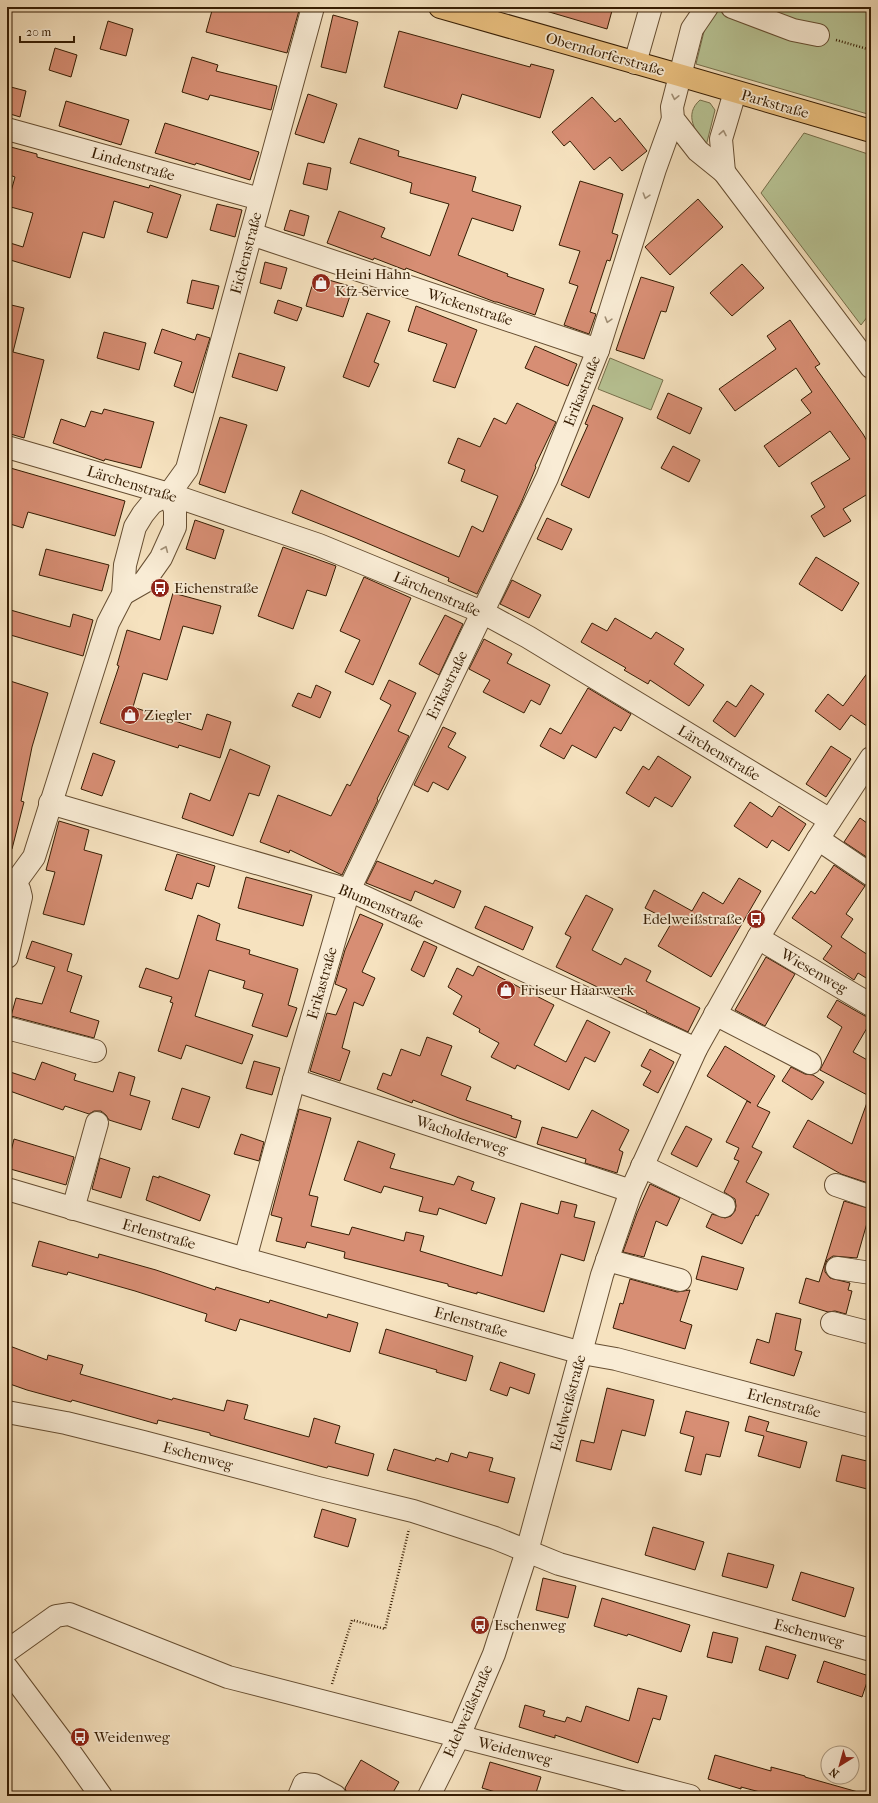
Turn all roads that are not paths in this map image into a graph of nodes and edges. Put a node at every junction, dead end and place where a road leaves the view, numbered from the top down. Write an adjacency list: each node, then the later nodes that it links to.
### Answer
1 (313, 7): 14 (street, Eichenstraße)
2 (440, 7): 7 (main road, Oberndorferstraße)
3 (651, 7): 7 (street)
4 (707, 7): 8 (street)
5 (732, 7): 6 (street)
6 (818, 35)
7 (635, 63): 8 (main road, Oberndorferstraße)
8 (680, 75): 9 (main road, Parkstraße); 10 (street, Oberndorferstraße, one-way to 10)
9 (734, 92): 12 (main road, Parkstraße); 13 (street, one-way to 9)
10 (674, 120): 13 (street); 16 (street, Erikastraße, one-way to 16)
11 (7, 128): 14 (street, Lindenstraße)
12 (871, 131)
13 (724, 172): 17 (street)
14 (260, 199): 15 (street, Eichenstraße)
15 (251, 234): 16 (street, Wickenstraße); 19 (street, Eichenstraße)
16 (598, 350): 21 (street, Erikastraße)
17 (871, 367)
18 (7, 447): 19 (street, Lärchenstraße)
19 (169, 494): 20 (street, Eichenstraße); 20 (street, one-way to 19); 21 (street, Lärchenstraße)
20 (123, 594): 24 (street, Eichenstraße)
21 (482, 612): 25 (street, Lärchenstraße); 29 (street, Erikastraße)
22 (871, 758): 23 (street, Edelweißstraße)
23 (864, 783): 25 (street, Edelweißstraße)
24 (50, 804): 28 (street, Eichenstraße); 29 (street, Blumenstraße)
25 (830, 820): 26 (street, Edelweißstraße)
26 (818, 839): 27 (street); 30 (street, Edelweißstraße)
27 (871, 875)
28 (11, 881): 31 (street, Eichenstraße)
29 (349, 890): 35 (street, Blumenstraße); 38 (street, Erikastraße)
30 (758, 938): 32 (street, Wiesenweg); 33 (street, Edelweißstraße)
31 (7, 957)
32 (871, 1005)
33 (716, 1014): 35 (street, Edelweißstraße); 37 (street)
34 (7, 1028): 36 (street)
35 (696, 1049): 40 (street, Edelweißstraße)
36 (95, 1051)
37 (810, 1063)
38 (294, 1080): 43 (street, Wacholderweg); 47 (street, Erikastraße)
39 (97, 1123): 46 (street)
40 (642, 1166): 43 (street, Edelweißstraße); 45 (street)
41 (836, 1185): 44 (street)
42 (7, 1189): 46 (street, Erlenstraße)
43 (631, 1191): 48 (street, Edelweißstraße)
44 (871, 1197)
45 (724, 1206)
46 (73, 1209): 47 (street, Erlenstraße)
47 (245, 1259): 54 (street, Erlenstraße)
48 (607, 1260): 51 (street); 54 (street, Edelweißstraße)
49 (836, 1268): 50 (street)
50 (871, 1273)
51 (680, 1280)
52 (832, 1323): 53 (street)
53 (871, 1333)
54 (582, 1353): 56 (street, Erlenstraße); 57 (street, Edelweißstraße)
55 (7, 1412): 57 (street, Eschenweg)
56 (871, 1426)
57 (527, 1550): 59 (street, Eschenweg); 61 (street, Edelweißstraße)
58 (7, 1650): 61 (street, Weidenweg)
59 (871, 1650)
60 (7, 1668): 63 (street)
61 (459, 1736): 62 (street, Weidenweg); 66 (street, Edelweißstraße)
62 (680, 1795)
63 (101, 1796)
64 (299, 1796): 65 (street)
65 (335, 1796)
66 (429, 1796)

